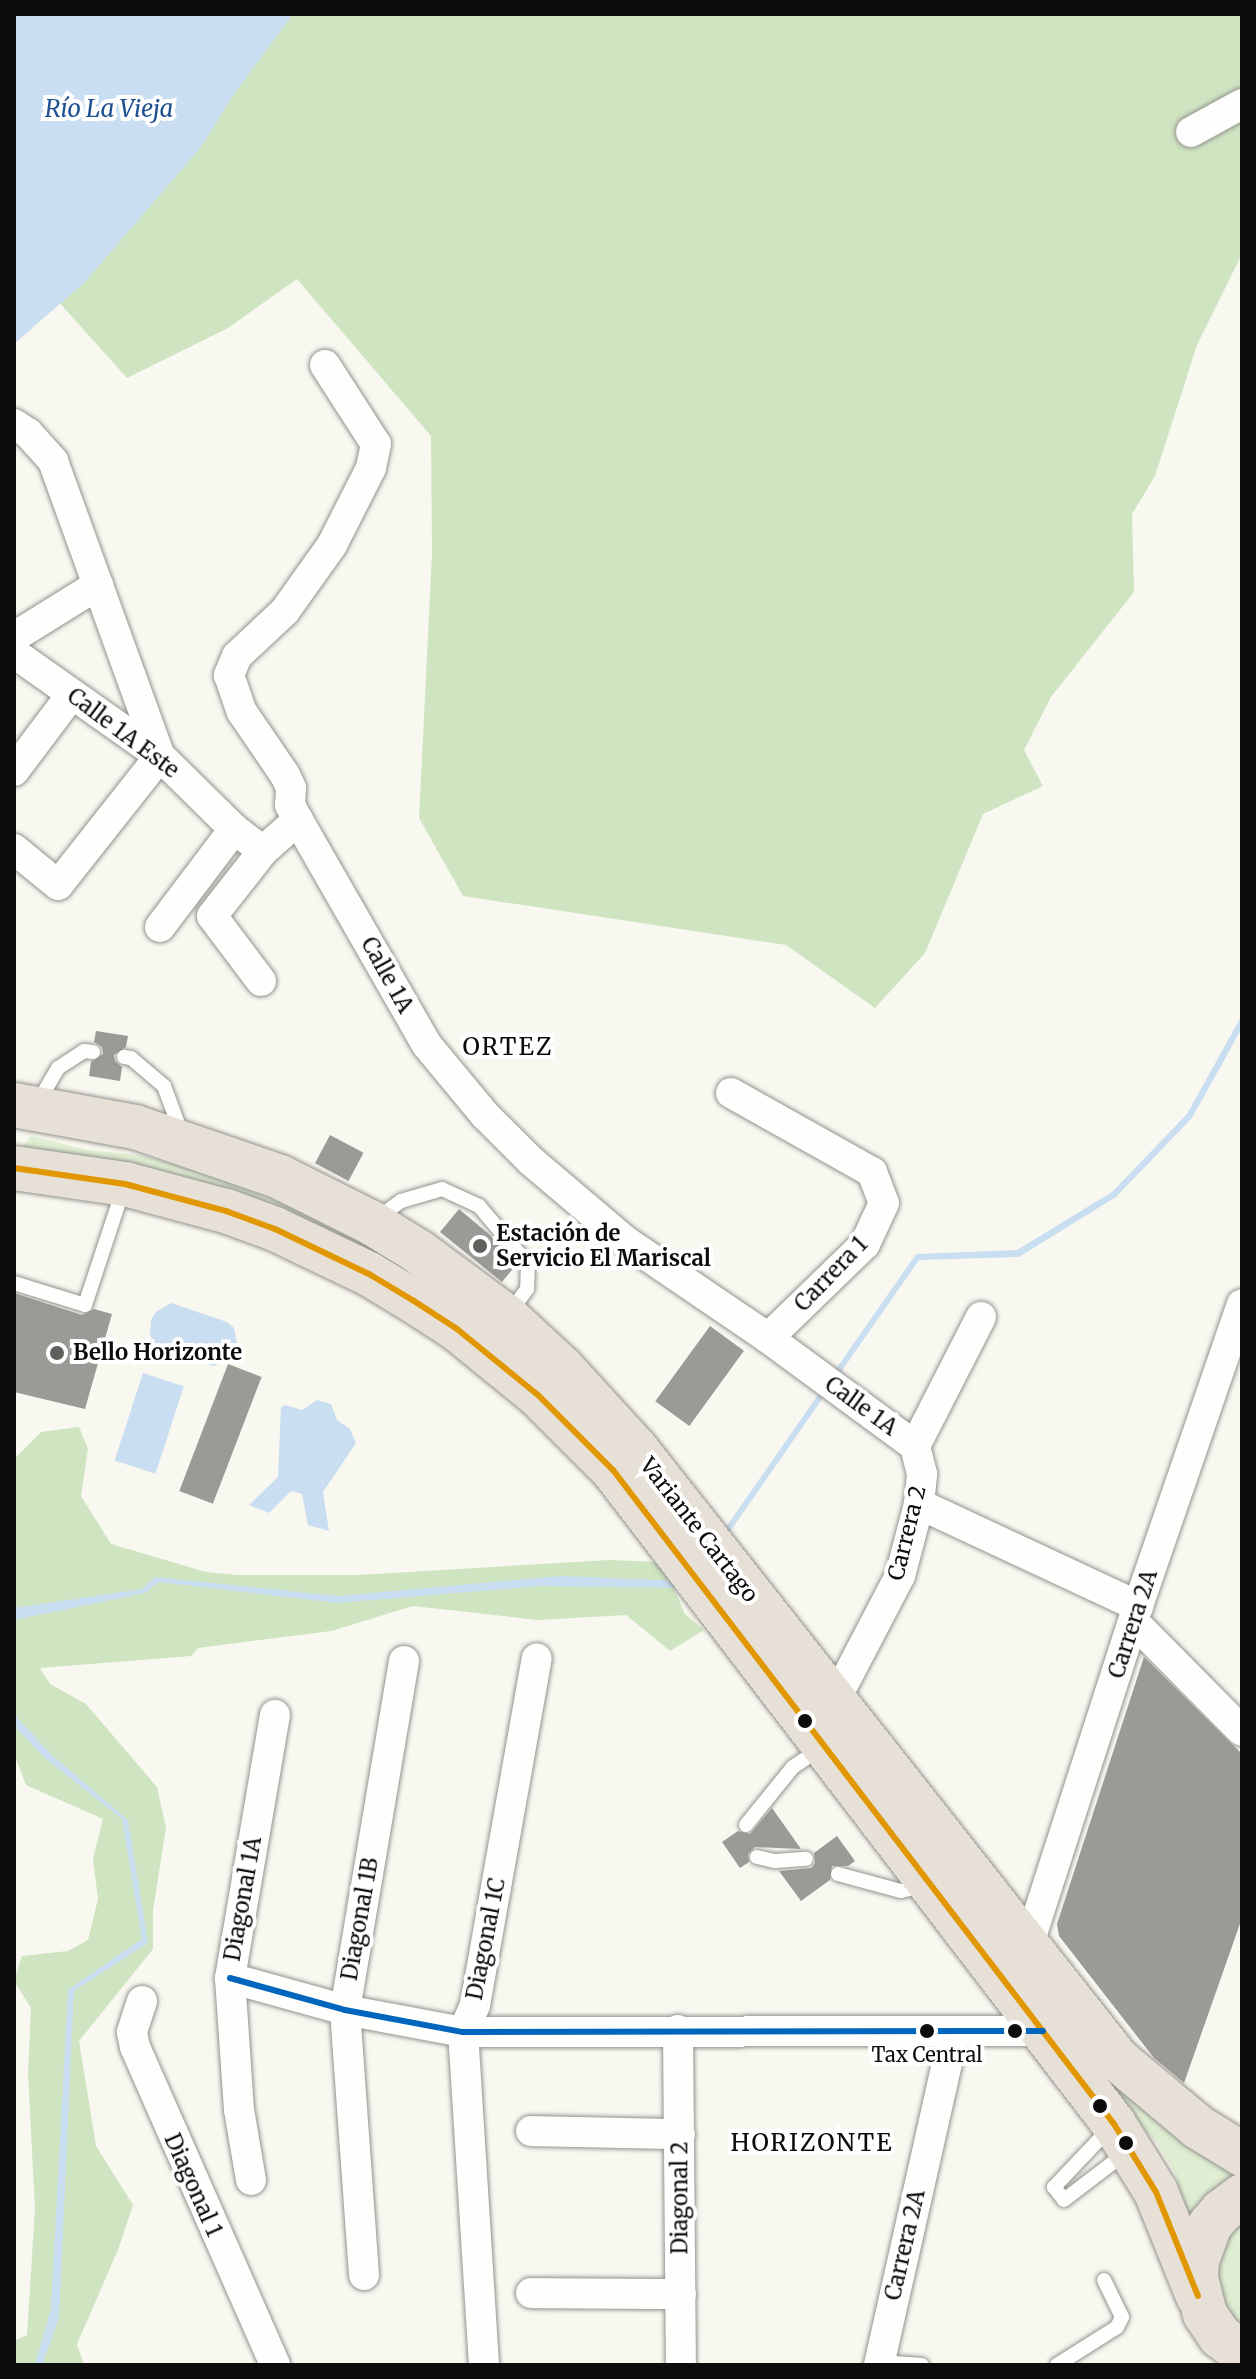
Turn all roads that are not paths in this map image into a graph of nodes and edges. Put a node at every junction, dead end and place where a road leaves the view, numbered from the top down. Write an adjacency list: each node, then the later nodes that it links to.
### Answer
1 (1242, 104): 2 (street)
2 (1191, 132)
3 (325, 365): 11 (street, Calle 1A)
4 (14, 424): 5 (street)
5 (98, 585): 6 (street); 9 (street)
6 (14, 637)
7 (14, 653): 8 (street, Calle 1A Este)
8 (72, 694): 9 (street, Calle 1A Este); 10 (street)
9 (160, 756): 12 (street, Calle 1A Este); 13 (street)
10 (14, 771)
11 (298, 820): 14 (street); 29 (street, Calle 1A)
12 (234, 829): 14 (street, Calle 1A Este); 15 (street)
13 (14, 849)
14 (263, 851): 16 (street)
15 (160, 927)
16 (261, 981)
17 (93, 1052): 20 (lane)
18 (124, 1057): 21 (lane)
19 (731, 1093): 29 (street, Carrera 1)
20 (21, 1113): 21 (highway, Variante Cartago)
21 (184, 1141): 24 (highway, Variante Cartago)
22 (14, 1168): 23 (highway, Variante Cartago)
23 (125, 1184): 25 (lane); 32 (highway, Variante Cartago)
24 (372, 1223): 27 (highway, Variante Cartago); 27 (lane)
25 (14, 1283)
26 (1242, 1304): 33 (street, Carrera 2A)
27 (507, 1317): 32 (highway, Variante Cartago)
28 (981, 1317): 30 (street)
29 (768, 1338): 30 (street, Calle 1A)
30 (915, 1446): 31 (street, Carrera 2)
31 (919, 1504): 33 (street); 36 (street, Carrera 2)
32 (703, 1561): 36 (highway, Variante Cartago); 39 (highway, Variante Cartago)
33 (1136, 1614): 38 (street); 45 (street, Carrera 2A)
34 (537, 1658): 52 (street, Diagonal 1C)
35 (404, 1661): 48 (street, Diagonal 1B)
36 (834, 1702): 45 (highway, Variante Cartago)
37 (275, 1715): 46 (street, Diagonal 1A)
38 (1242, 1731)
39 (824, 1746): 40 (lane); 44 (highway, Variante Cartago)
40 (746, 1825)
41 (757, 1857): 42 (lane)
42 (806, 1859)
43 (838, 1874): 44 (lane)
44 (932, 1884): 51 (highway, Variante Cartago)
45 (1028, 1946): 56 (highway, Variante Cartago)
46 (230, 1978): 48 (street); 57 (street, Diagonal 1A)
47 (142, 2001): 66 (street, Diagonal 1)
48 (345, 2010): 52 (street); 59 (street, Diagonal 1B)
49 (678, 2030): 50 (street); 52 (street); 54 (street, Diagonal 2)
50 (954, 2031): 51 (street); 65 (street, Carrera 2A)
51 (1043, 2031): 55 (highway, Variante Cartago)
52 (463, 2032): 67 (street, Diagonal 1C)
53 (531, 2131): 54 (street)
54 (680, 2134): 62 (street, Diagonal 2)
55 (1123, 2136): 55 (lane); 63 (highway, Variante Cartago)
56 (1242, 2154)
57 (251, 2180)
58 (1242, 2196): 63 (highway)
59 (364, 2275)
60 (1104, 2280): 70 (lane)
61 (531, 2293): 62 (street)
62 (681, 2294): 68 (street, Diagonal 2)
63 (1198, 2296): 64 (highway, Variante Cartago)
64 (1242, 2353)
65 (879, 2364): 69 (lane)
66 (275, 2365)
67 (484, 2365)
68 (681, 2365)
69 (922, 2365)
70 (1057, 2365)

